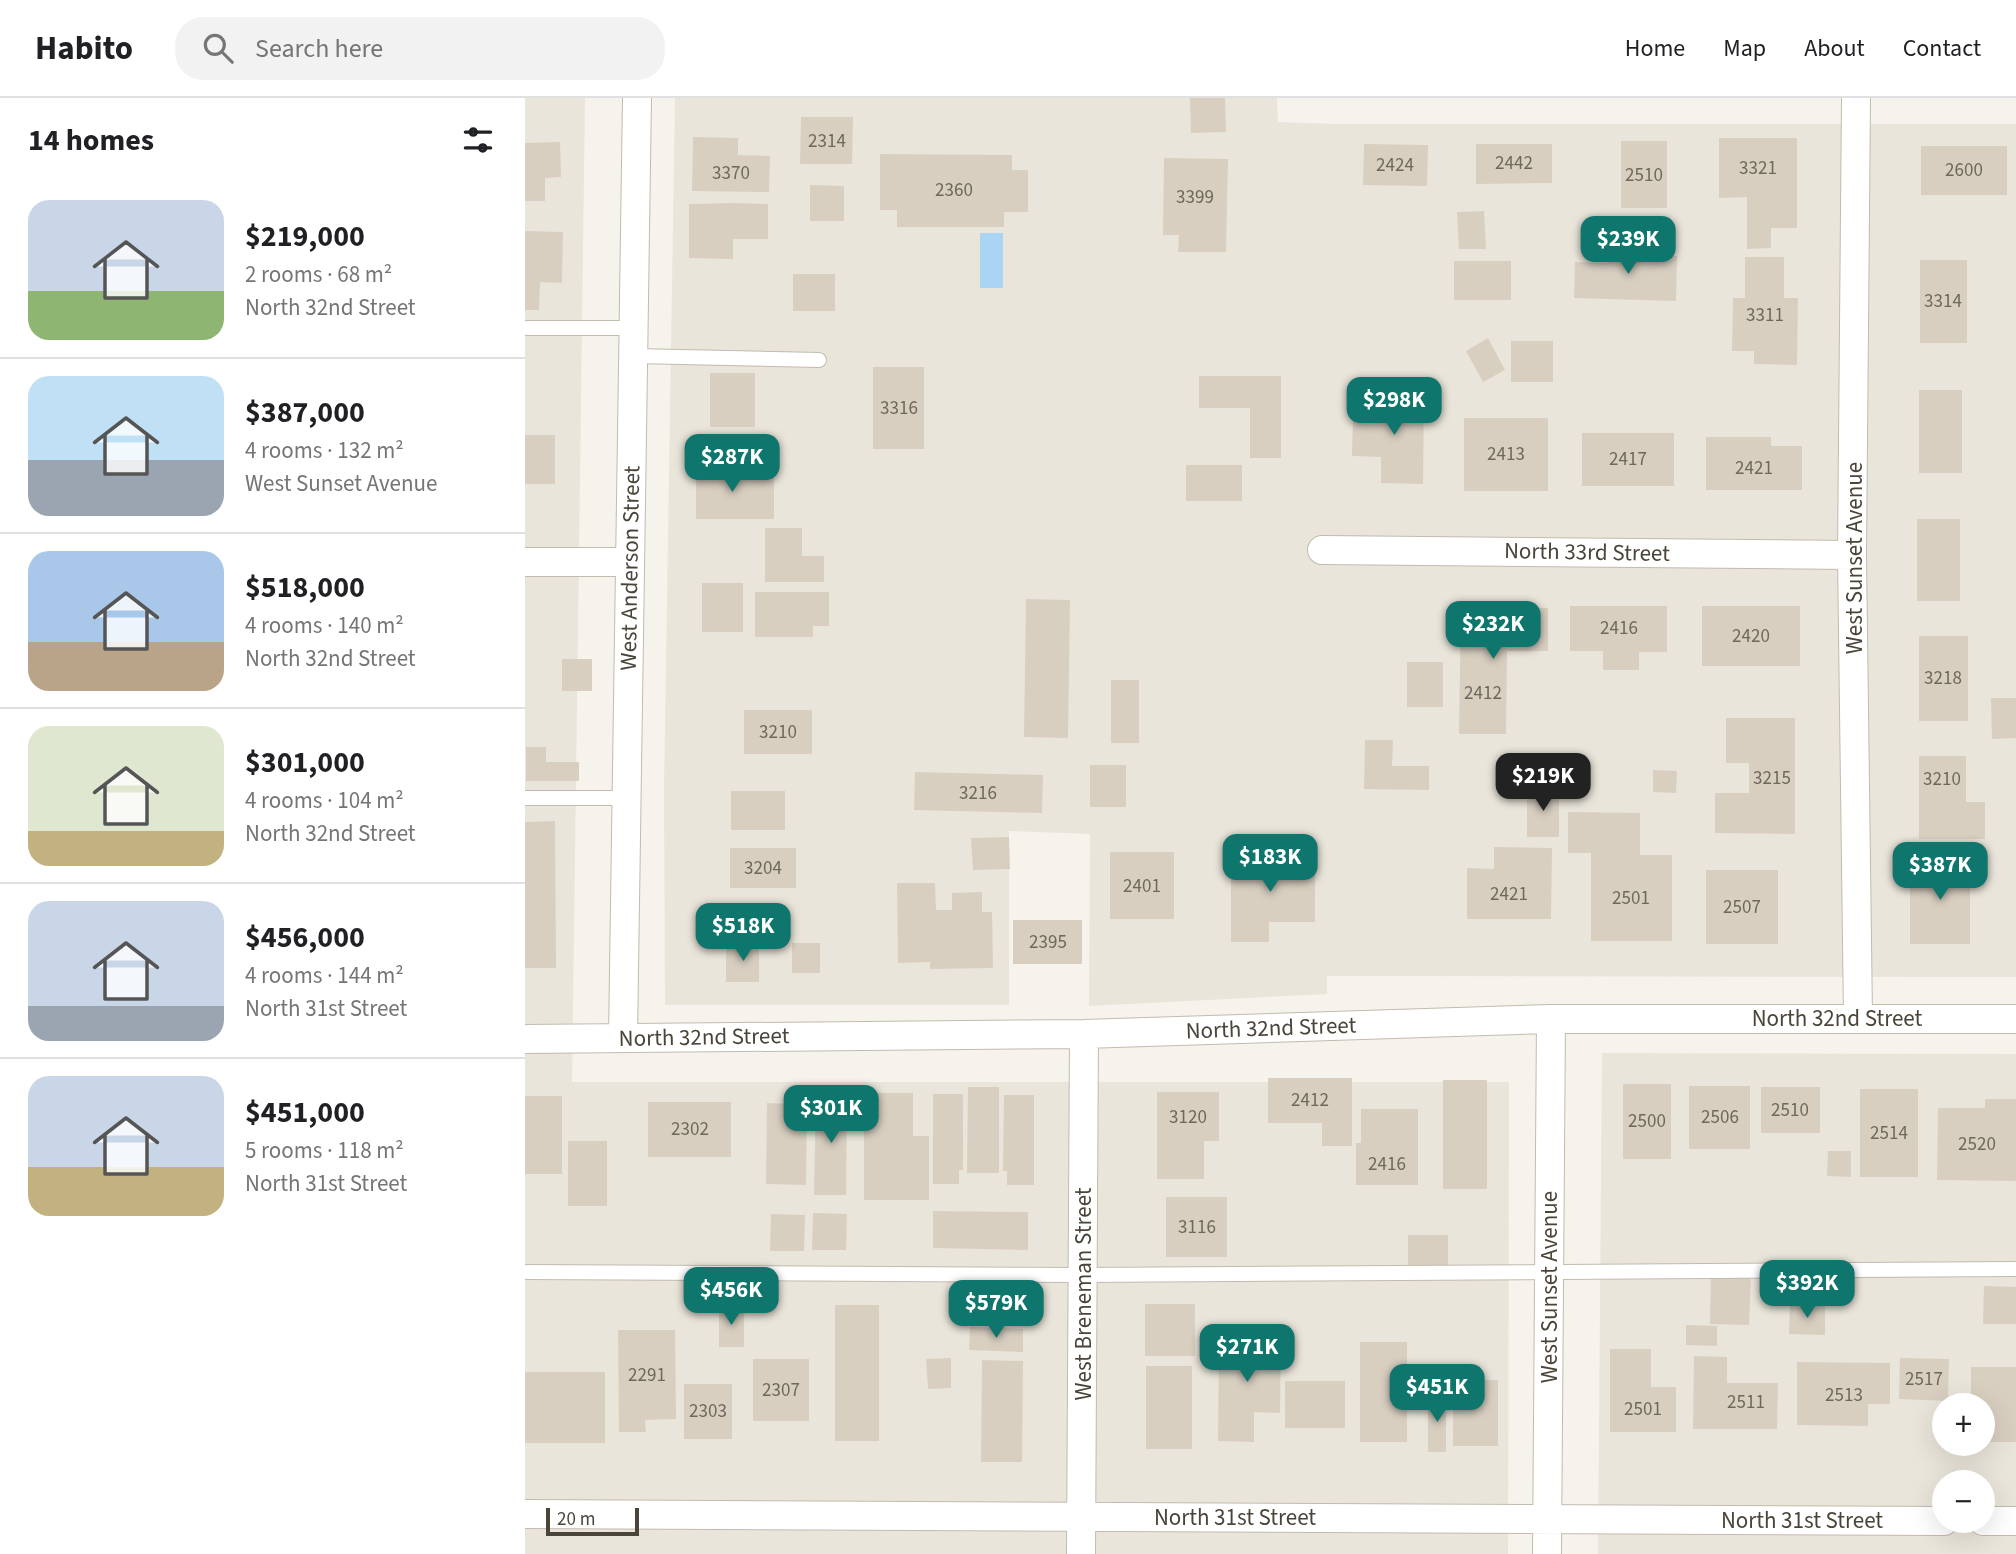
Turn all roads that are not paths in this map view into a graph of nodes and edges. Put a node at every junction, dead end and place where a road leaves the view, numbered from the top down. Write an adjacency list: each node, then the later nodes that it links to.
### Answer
1 (638, 98): 4 (street, West Anderson Street)
2 (1856, 98): 8 (street, West Sunset Avenue)
3 (525, 328): 4 (lane)
4 (634, 328): 5 (street, West Anderson Street)
5 (633, 356): 6 (lane); 10 (street, West Anderson Street)
6 (819, 360)
7 (1322, 550): 8 (street, North 33rd Street)
8 (1852, 555): 13 (street, West Sunset Avenue)
9 (525, 562): 10 (street)
10 (630, 562): 12 (street, West Anderson Street)
11 (525, 798): 12 (lane)
12 (627, 798): 17 (street, West Anderson Street)
13 (1858, 1018): 14 (street, North 32nd Street); 15 (street, North 32nd Street)
14 (1551, 1019): 16 (street, North 32nd Street); 21 (street, West Sunset Avenue)
15 (2016, 1019)
16 (1084, 1034): 17 (street, North 32nd Street); 22 (street, West Breneman Street)
17 (623, 1038): 18 (street, North 32nd Street)
18 (525, 1039)
19 (2016, 1269): 21 (lane)
20 (525, 1272): 22 (lane)
21 (1549, 1274): 22 (lane); 25 (street, West Sunset Avenue)
22 (1083, 1275): 24 (street, West Breneman Street)
23 (525, 1514): 24 (street, North 31st Street)
24 (1082, 1517): 25 (street, North 31st Street); 29 (street, West Breneman Street)
25 (1547, 1519): 26 (street, North 31st Street); 30 (street, West Sunset Avenue)
26 (1932, 1521)
27 (1995, 1521): 28 (street)
28 (2016, 1521)
29 (1081, 1554)
30 (1547, 1554)

